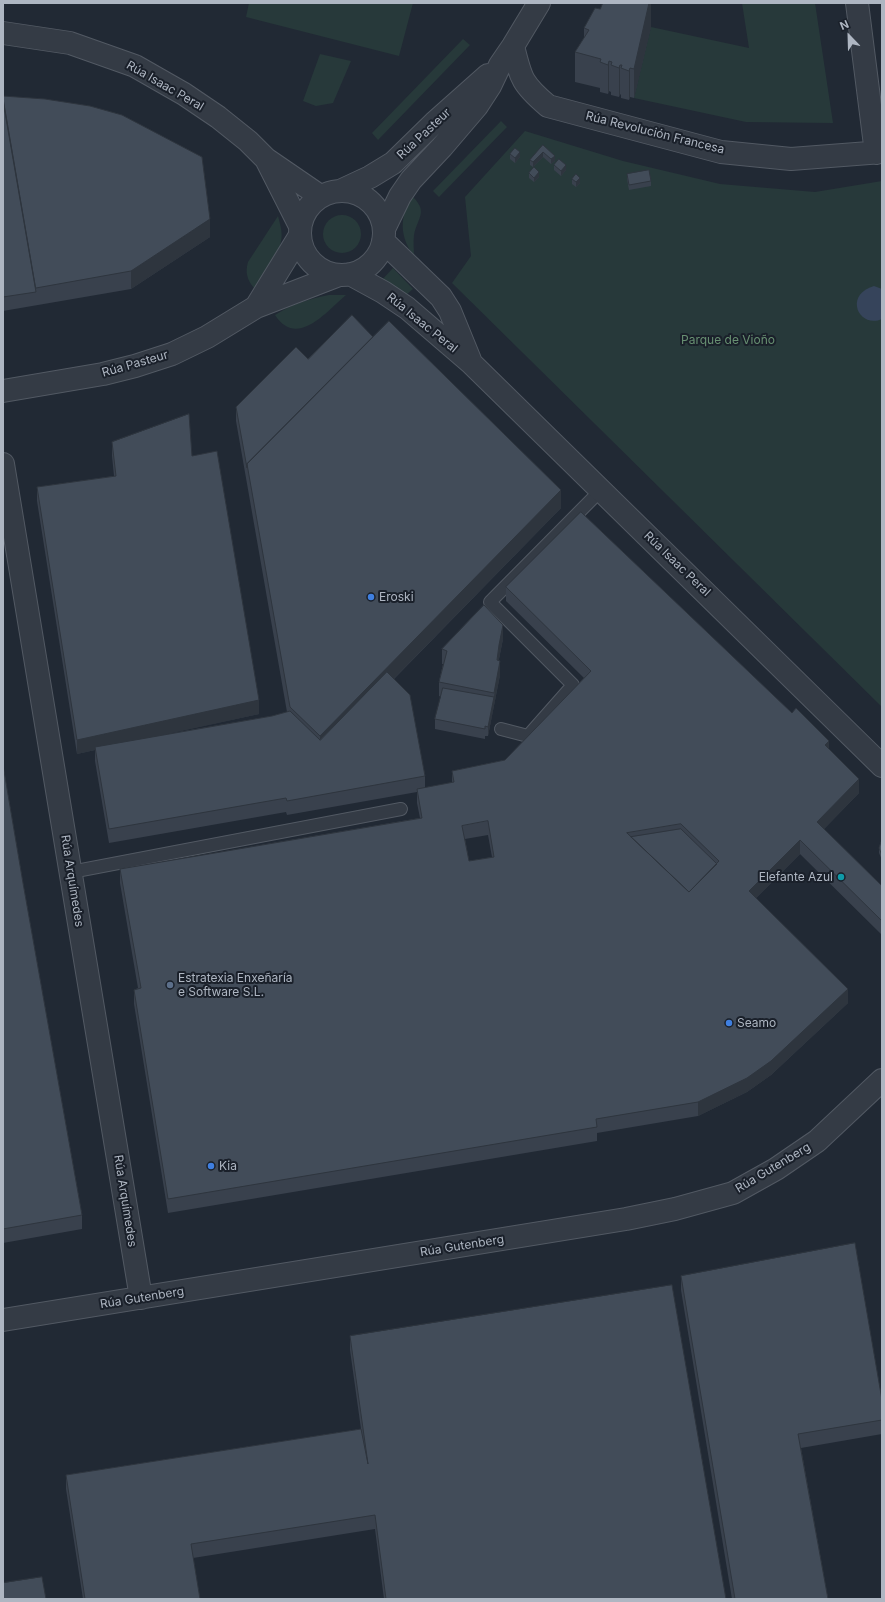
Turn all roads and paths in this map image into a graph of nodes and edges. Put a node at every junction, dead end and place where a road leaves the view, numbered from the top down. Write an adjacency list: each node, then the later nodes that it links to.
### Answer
1 (540, 3): 4 (street, Rúa Pasteur)
2 (857, 3): 6 (street)
3 (3, 32): 7 (street, Rúa Isaac Peral)
4 (513, 46): 5 (street, Rúa Pasteur); 6 (street, Rúa Revolución Francesa)
5 (500, 65): 8 (street, Rúa Pasteur); 10 (street, Rúa Pasteur)
6 (879, 152)
7 (266, 159): 8 (street, Rúa Isaac Peral); 9 (street, Rúa Isaac Peral)
8 (330, 193): 9 (street); 10 (street)
9 (300, 232): 11 (street); 12 (street, Rúa Pasteur)
10 (383, 235): 11 (street); 13 (street, Rúa Isaac Peral)
11 (345, 274): 12 (street, Rúa Pasteur); 13 (street, Rúa Isaac Peral)
12 (256, 307): 14 (street, Rúa Pasteur)
13 (471, 363): 16 (street, Rúa Isaac Peral)
14 (3, 391)
15 (3, 464): 20 (street, Rúa Arquímedes)
16 (601, 490): 17 (lane); 18 (street, Rúa Isaac Peral)
17 (501, 729)
18 (882, 766)
19 (401, 809): 20 (lane)
20 (70, 872): 22 (street, Rúa Arquímedes)
21 (882, 1080): 22 (street, Rúa Gutenberg)
22 (141, 1298): 23 (street, Rúa Gutenberg)
23 (3, 1320)

